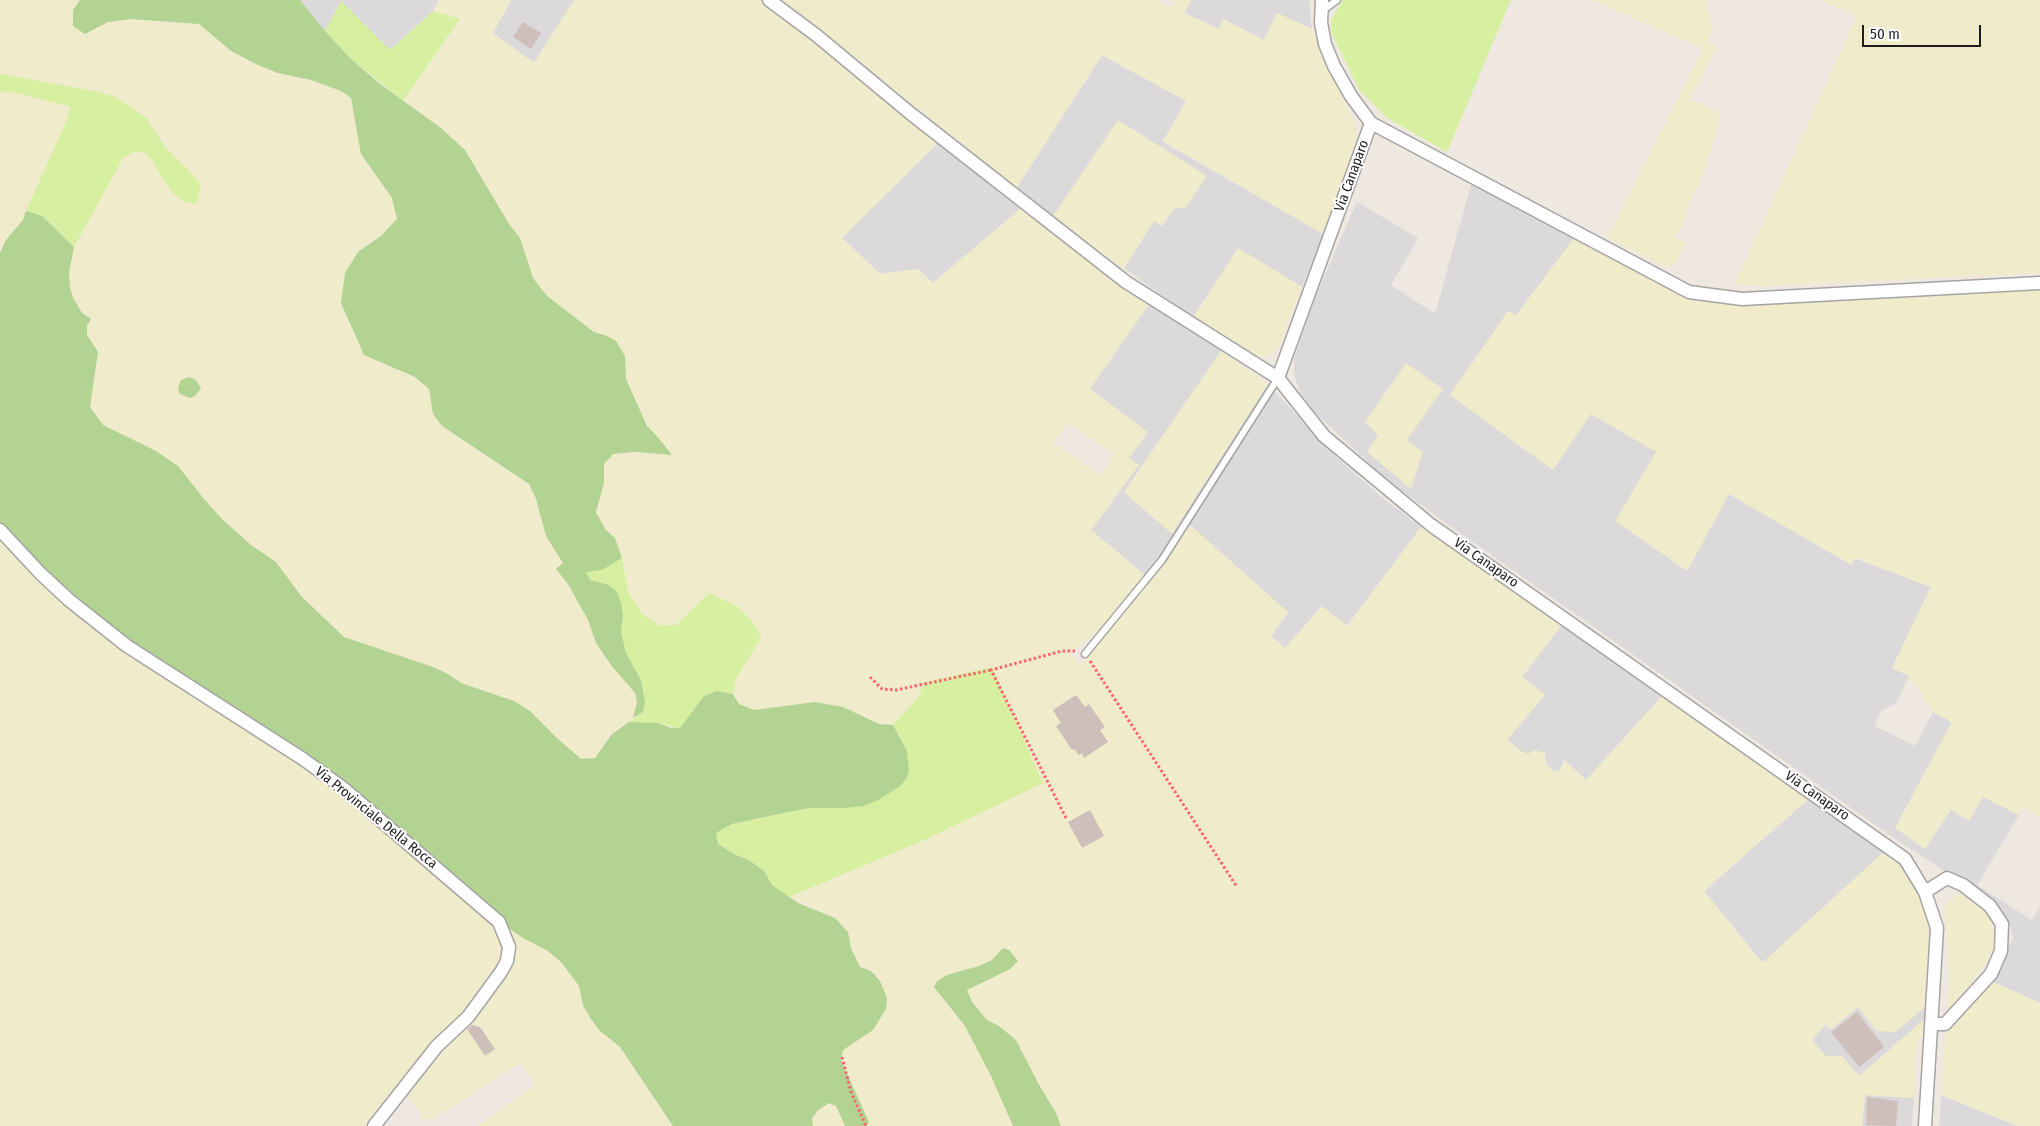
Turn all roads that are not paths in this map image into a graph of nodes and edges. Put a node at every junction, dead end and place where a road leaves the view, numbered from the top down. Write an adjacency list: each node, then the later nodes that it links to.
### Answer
1 (769, 0): 6 (street)
2 (1336, 0): 3 (lane)
3 (1322, 6): 4 (street)
4 (1371, 123): 5 (street); 6 (street, Via Canaparo)
5 (2040, 283)
6 (1278, 378): 8 (lane); 9 (street, Via Canaparo)
7 (0, 530): 11 (street, Via Provinciale Della Rocca)
8 (1086, 654)
9 (1925, 892): 10 (street, Via Canaparo); 10 (street)
10 (1932, 1024): 12 (street, Via Canaparo)
11 (374, 1126)
12 (1925, 1126)

